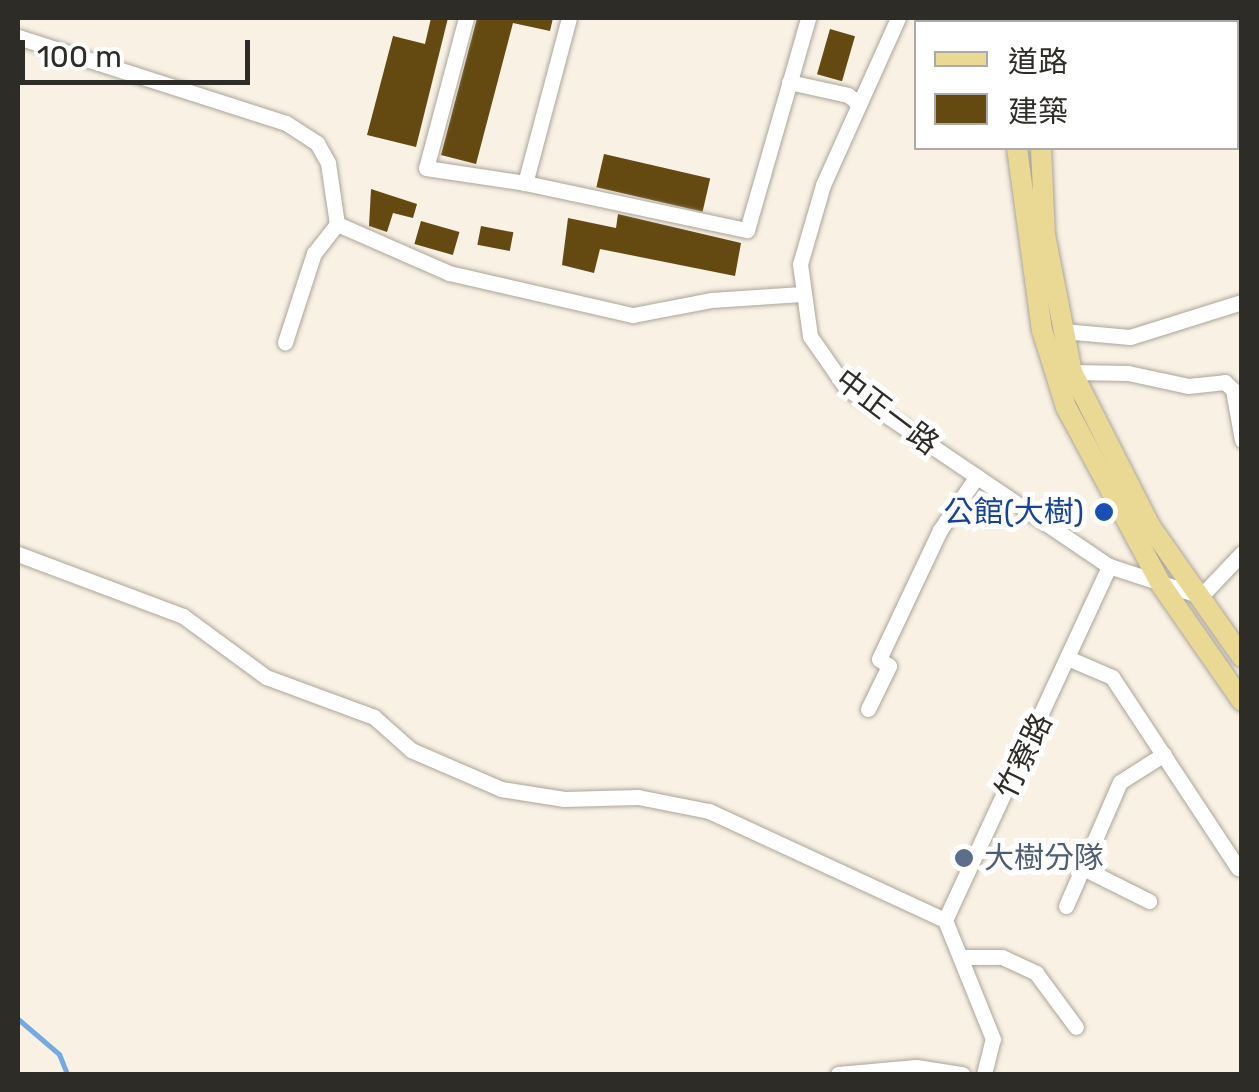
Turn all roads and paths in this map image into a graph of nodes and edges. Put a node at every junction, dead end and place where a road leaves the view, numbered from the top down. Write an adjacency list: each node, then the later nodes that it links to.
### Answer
1 (466, 18): 10 (street)
2 (569, 18): 10 (street)
3 (808, 18): 6 (street)
4 (898, 18): 7 (street, 中正一路)
5 (18, 37): 11 (street)
6 (789, 82): 7 (street); 10 (street)
7 (860, 104): 12 (street, 中正一路)
8 (1017, 150): 22 (main road)
9 (1040, 150): 14 (main road)
10 (525, 183)
11 (336, 224): 12 (street); 15 (street)
12 (802, 294): 18 (street, 中正一路)
13 (1242, 302): 14 (street)
14 (1063, 331): 16 (main road)
15 (286, 342)
16 (1072, 372): 17 (street); 23 (main road)
17 (1242, 440)
18 (977, 476): 21 (street, 中正一路); 27 (street)
19 (1242, 553): 23 (street)
20 (18, 554): 33 (street)
21 (1109, 566): 22 (street); 25 (street, 竹寮路)
22 (1162, 586): 23 (street); 26 (main road)
23 (1200, 596): 24 (main road)
24 (1242, 657)
25 (1070, 659): 28 (street); 33 (street, 竹寮路)
26 (1242, 701)
27 (868, 709)
28 (1164, 754): 29 (street); 30 (street)
29 (1082, 868): 31 (street); 32 (street)
30 (1238, 868)
31 (1149, 901)
32 (1066, 906)
33 (944, 920): 34 (street)
34 (960, 958): 35 (street); 38 (street)
35 (1076, 1027)
36 (838, 1074): 37 (street)
37 (962, 1074)
38 (984, 1074)

